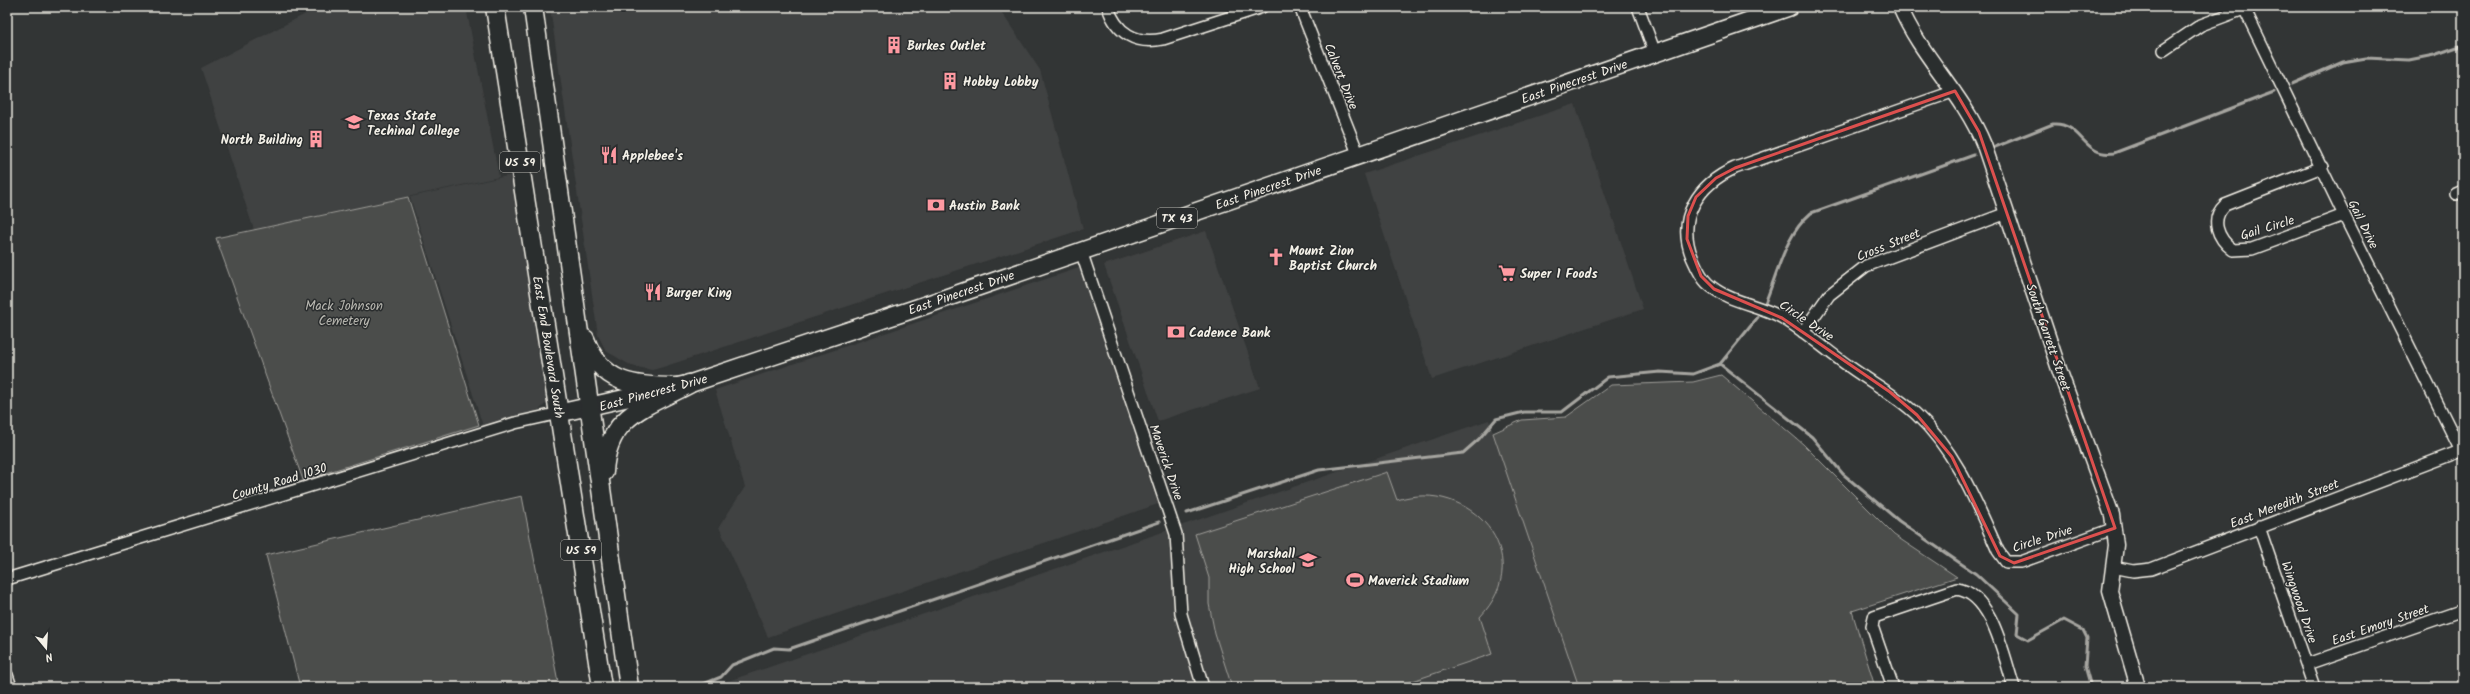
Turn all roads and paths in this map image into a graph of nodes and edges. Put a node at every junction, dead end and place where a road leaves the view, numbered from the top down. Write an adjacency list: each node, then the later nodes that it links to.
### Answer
1 (495, 7): 22 (highway, East End Boulevard South / US 59)
2 (533, 7): 18 (highway, US 59)
3 (1108, 7): 4 (street)
4 (1262, 7)
5 (1300, 7): 13 (street, Calvert Drive)
6 (1638, 7): 11 (street)
7 (1789, 7): 11 (main road, East Pinecrest Drive / TX 43)
8 (1900, 7): 12 (street, South Garrett Street)
9 (2246, 8): 10 (street); 14 (street, Gail Drive)
10 (2164, 50)
11 (1655, 53): 13 (main road, East Pinecrest Drive / TX 43)
12 (1955, 91): 15 (street, South Garrett Street); 19 (street, Circle Drive)
13 (1359, 156): 17 (main road, East Pinecrest Drive / TX 43)
14 (2322, 167): 16 (street, Gail Drive); 16 (street, Gail Circle)
15 (2007, 213): 19 (street, Cross Street); 26 (street, South Garrett Street)
16 (2344, 215): 23 (street, Gail Drive)
17 (1081, 251): 20 (main road, East Pinecrest Drive / TX 43); 35 (street, Maverick Drive)
18 (576, 312): 20 (highway); 21 (highway, US 59)
19 (1803, 332): 26 (street, Circle Drive)
20 (683, 386): 21 (main road, East Pinecrest Drive / TX 43); 24 (highway)
21 (588, 408): 22 (main road, East Pinecrest Drive / TX 43); 24 (highway, US 59)
22 (560, 413): 28 (street, County Road 1030); 33 (highway, East End Boulevard South / US 59)
23 (2462, 450): 25 (street, East Meredith Street)
24 (603, 503): 34 (highway, US 59)
25 (2259, 527): 27 (street, East Meredith Street); 30 (street, Wingwood Drive)
26 (2115, 528): 27 (street, South Garrett Street)
27 (2113, 567): 38 (street, South Garrett Street)
28 (7, 579)
29 (2463, 610): 30 (street, East Emory Street)
30 (2306, 664): 39 (street, Wingwood Drive)
31 (7, 675): 32 (street)
32 (11, 687)
33 (602, 687)
34 (629, 687)
35 (1203, 687)
36 (1892, 687): 37 (street)
37 (2014, 687)
38 (2138, 687)
39 (2314, 687)

